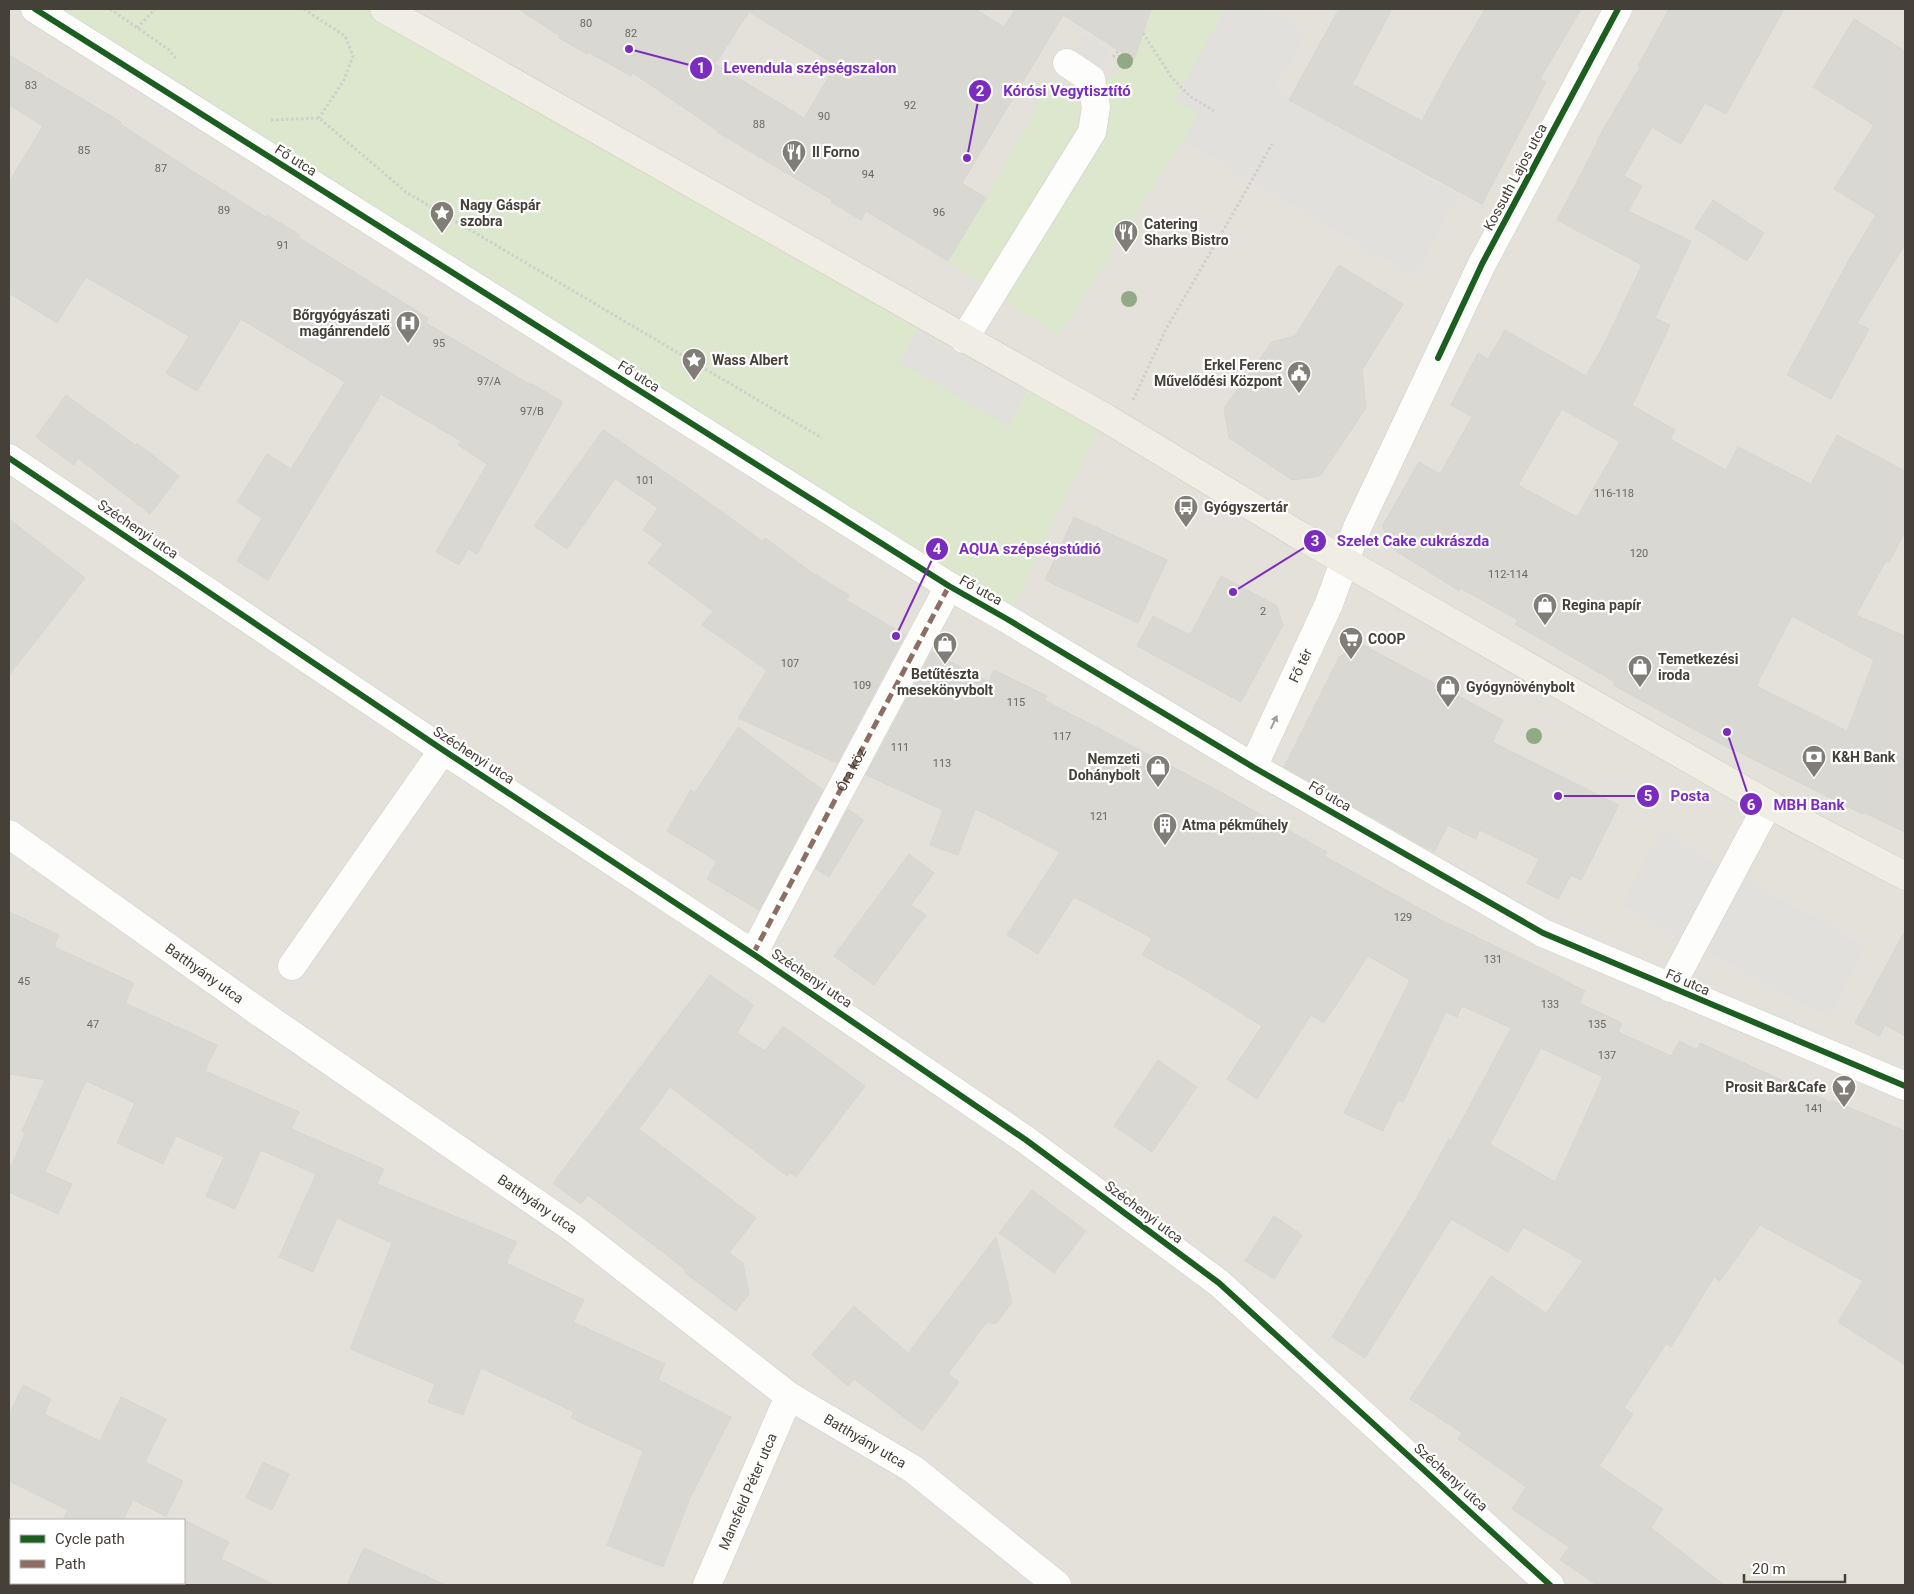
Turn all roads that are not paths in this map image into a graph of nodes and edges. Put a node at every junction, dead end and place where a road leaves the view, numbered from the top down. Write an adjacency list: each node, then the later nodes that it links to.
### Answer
1 (35, 9): 8 (street, Fő utca)
2 (384, 9): 5 (main road)
3 (1618, 9): 7 (street, Kossuth Lajos utca)
4 (1066, 64): 5 (street)
5 (964, 338): 7 (main road)
6 (9, 458): 9 (street, Széchenyi utca)
7 (1344, 562): 10 (street, Fő tér, one-way to 7); 11 (main road)
8 (949, 586): 10 (street, Fő utca); 14 (street, Óra köz)
9 (443, 750): 14 (street, Széchenyi utca); 15 (street)
10 (1253, 767): 16 (street, Fő utca)
11 (1768, 804): 13 (main road); 16 (street)
12 (9, 834): 18 (street, Batthyány utca)
13 (1905, 876)
14 (753, 954): 21 (street, Széchenyi utca)
15 (292, 966)
16 (1670, 988): 17 (street, Fő utca)
17 (1905, 1086)
18 (789, 1396): 19 (street, Mansfeld Péter utca); 20 (street, Batthyány utca)
19 (707, 1585)
20 (1057, 1585)
21 (1550, 1585)

